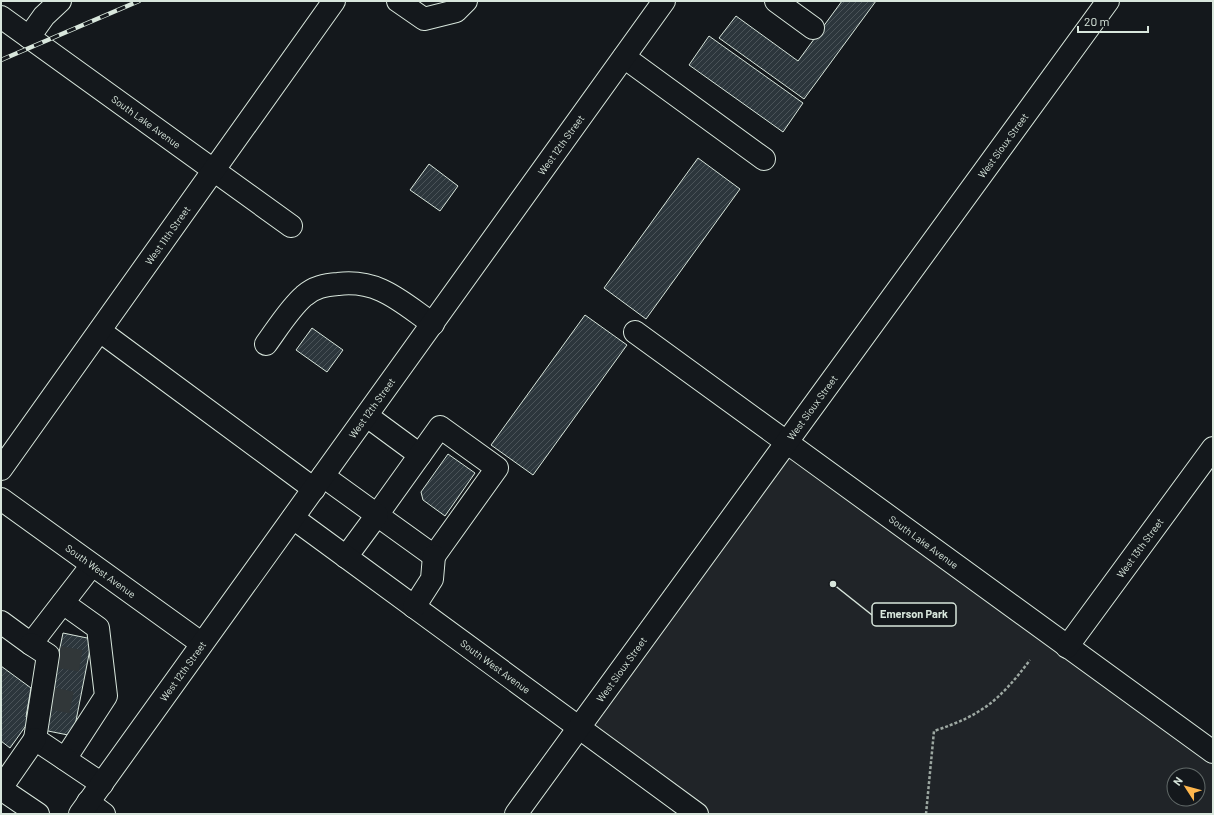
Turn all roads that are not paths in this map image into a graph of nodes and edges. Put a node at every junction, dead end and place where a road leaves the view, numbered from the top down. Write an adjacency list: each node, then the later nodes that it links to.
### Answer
1 (60, 1): 10 (street)
2 (334, 1): 13 (street, West 11th Street)
3 (398, 1): 4 (street)
4 (466, 1)
5 (664, 1): 11 (street, West 12th Street)
6 (776, 1): 9 (street)
7 (1108, 1): 20 (street, West Sioux Street)
8 (1, 17): 10 (street, South Lake Avenue)
9 (813, 28)
10 (29, 37): 13 (street, South Lake Avenue)
11 (624, 57): 12 (street); 15 (street, West 12th Street)
12 (764, 159)
13 (214, 171): 14 (street, South Lake Avenue); 16 (street, West 11th Street)
14 (292, 226)
15 (433, 324): 18 (street); 19 (street, West 12th Street)
16 (100, 331): 23 (street, West 11th Street); 24 (street)
17 (635, 332): 20 (street, South Lake Avenue)
18 (266, 344)
19 (367, 416): 22 (street); 24 (street, West 12th Street)
20 (786, 441): 35 (street, South Lake Avenue); 37 (street, West Sioux Street)
21 (1213, 448): 35 (street, West 13th Street)
22 (420, 455): 26 (street); 28 (street)
23 (1, 469)
24 (319, 482): 26 (street); 27 (street, West 12th Street)
25 (1, 499): 30 (street, South West Avenue)
26 (377, 515): 28 (street); 29 (street)
27 (294, 518): 29 (street, South West Avenue); 34 (street, West 12th Street)
28 (434, 556): 32 (street)
29 (346, 557): 32 (street, South West Avenue)
30 (92, 565): 31 (street); 34 (street, South West Avenue)
31 (63, 603): 36 (street); 40 (street)
32 (414, 607): 37 (street, South West Avenue)
33 (1, 622): 36 (street)
34 (201, 643): 41 (street, West 12th Street)
35 (1067, 647): 39 (street, South Lake Avenue)
36 (46, 652): 38 (street)
37 (578, 727): 45 (street, West Sioux Street); 46 (street, South West Avenue)
38 (35, 739): 40 (street); 42 (street)
39 (1213, 752)
40 (65, 759): 41 (street)
41 (102, 784): 43 (street, West 12th Street)
42 (1, 789): 44 (street)
43 (91, 810)
44 (38, 814)
45 (516, 814)
46 (697, 814)

